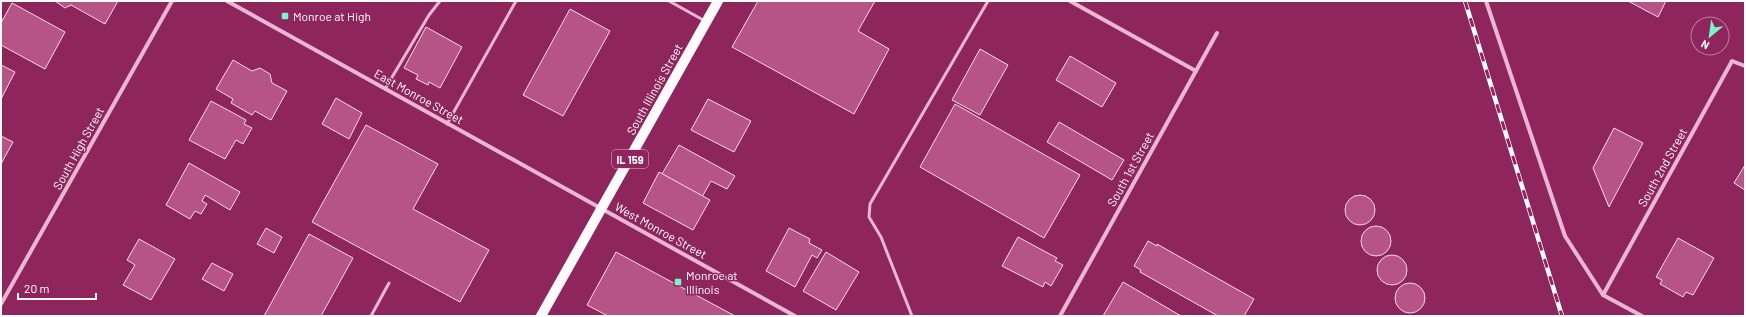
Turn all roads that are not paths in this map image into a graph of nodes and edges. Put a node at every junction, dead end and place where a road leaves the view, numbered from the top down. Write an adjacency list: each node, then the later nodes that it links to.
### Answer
1 (172, 1): 19 (street, South High Street)
2 (227, 1): 14 (street, East Monroe Street)
3 (440, 1): 14 (lane)
4 (516, 1): 15 (lane)
5 (670, 1): 10 (lane)
6 (718, 1): 10 (main road, South Illinois Street / IL 159)
7 (988, 1): 23 (lane)
8 (1070, 1): 13 (street)
9 (1486, 1): 18 (street)
10 (706, 22): 16 (main road, South Illinois Street / IL 159)
11 (1217, 33): 13 (street, South 1st Street)
12 (1745, 66): 18 (street, South 2nd Street)
13 (1196, 71): 24 (street, South 1st Street)
14 (385, 89): 15 (street, East Monroe Street)
15 (447, 124): 16 (street, East Monroe Street)
16 (601, 209): 21 (main road, South Illinois Street / IL 159); 22 (street, West Monroe Street)
17 (389, 283): 20 (lane)
18 (1603, 295): 25 (street)
19 (1, 304)
20 (371, 316)
21 (541, 316)
22 (795, 316)
23 (912, 316)
24 (1060, 316)
25 (1642, 316)

